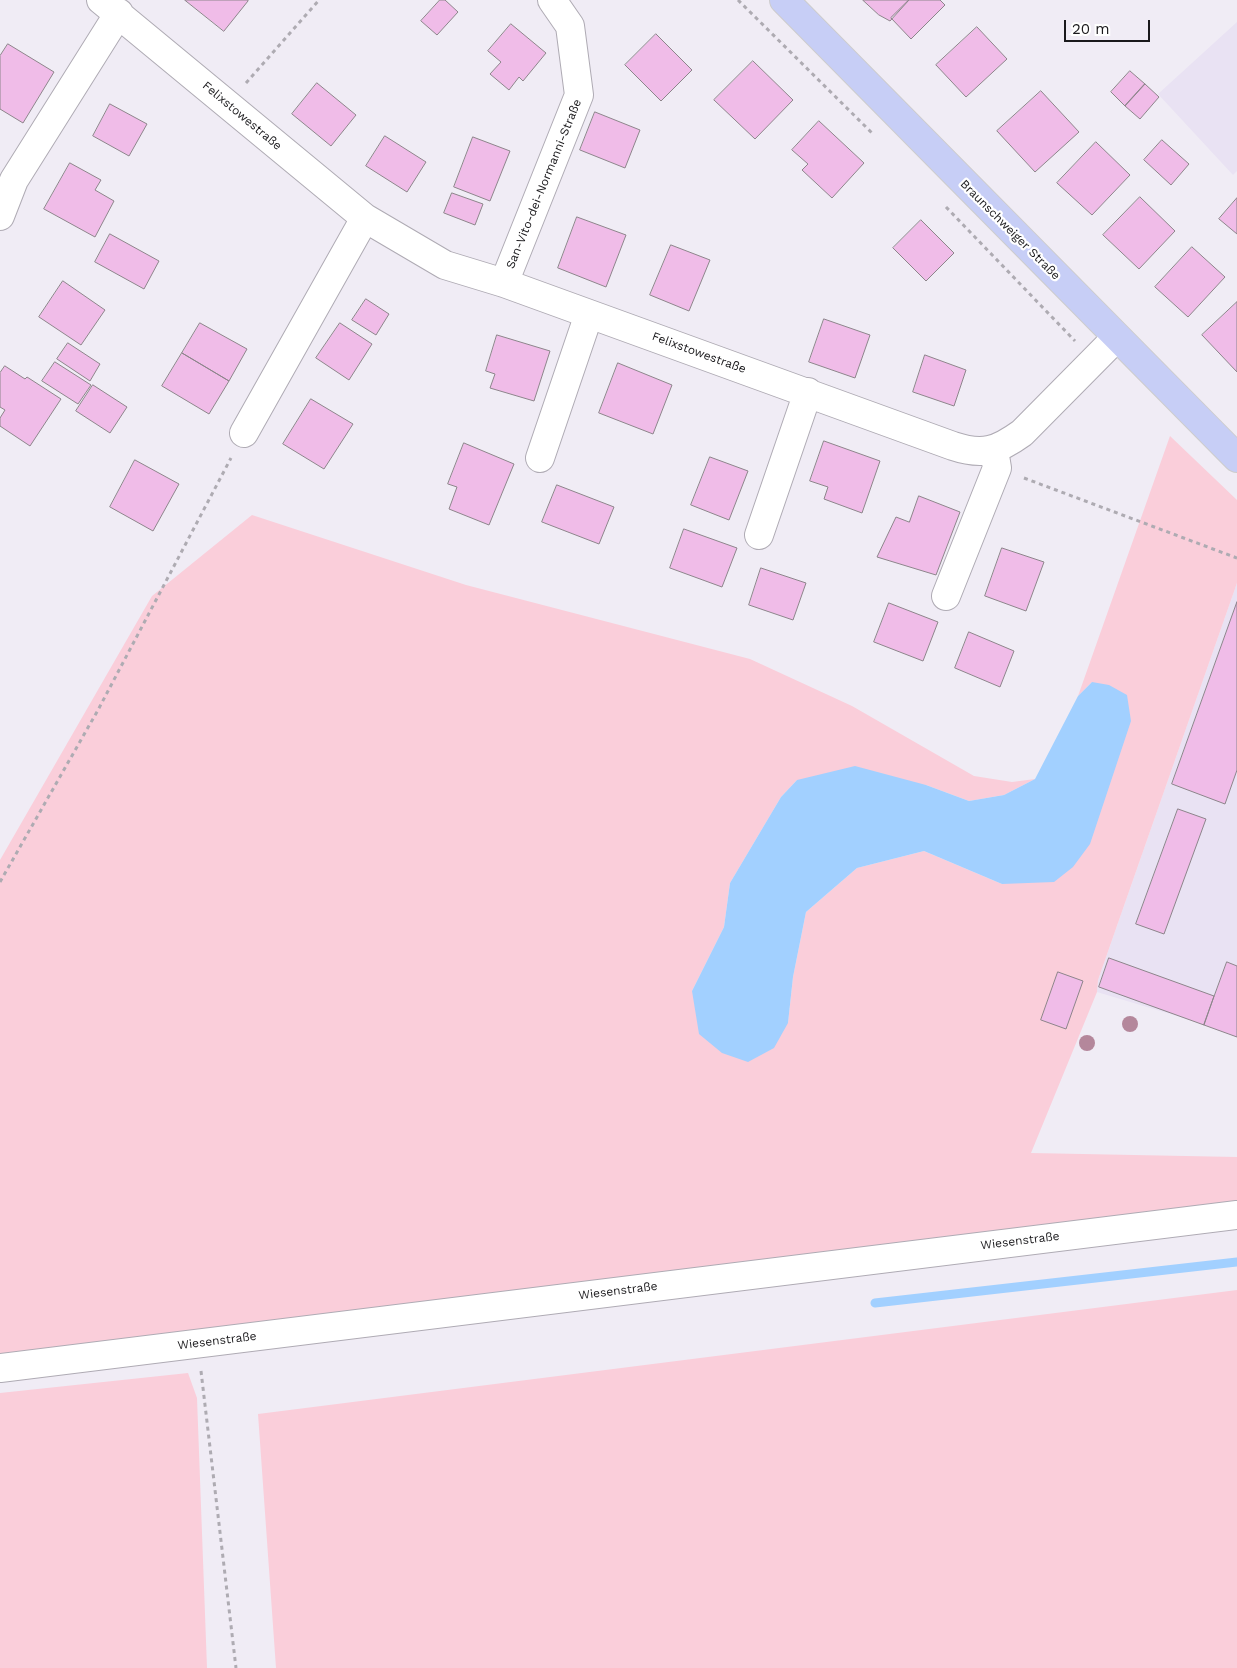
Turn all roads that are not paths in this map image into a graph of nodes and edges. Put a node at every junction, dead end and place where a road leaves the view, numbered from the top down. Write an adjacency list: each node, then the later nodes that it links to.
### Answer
1 (552, 0): 6 (street, San-Vito-dei-Normanni-Straße)
2 (784, 0): 8 (main road, Braunschweiger Straße)
3 (110, 6): 4 (street, Felixstowestraße); 5 (street, Felixstowestraße)
4 (0, 216)
5 (365, 218): 6 (street, Felixstowestraße); 10 (street)
6 (504, 283): 7 (street, Felixstowestraße)
7 (590, 314): 9 (street, Felixstowestraße); 11 (street)
8 (1116, 338): 12 (main road, Braunschweiger Straße); 13 (street)
9 (808, 392): 13 (street, Felixstowestraße); 14 (street)
10 (244, 433)
11 (540, 458)
12 (1237, 458)
13 (996, 459): 15 (street)
14 (759, 535)
15 (946, 596)
16 (1237, 1215): 17 (street, Wiesenstraße)
17 (0, 1368)

